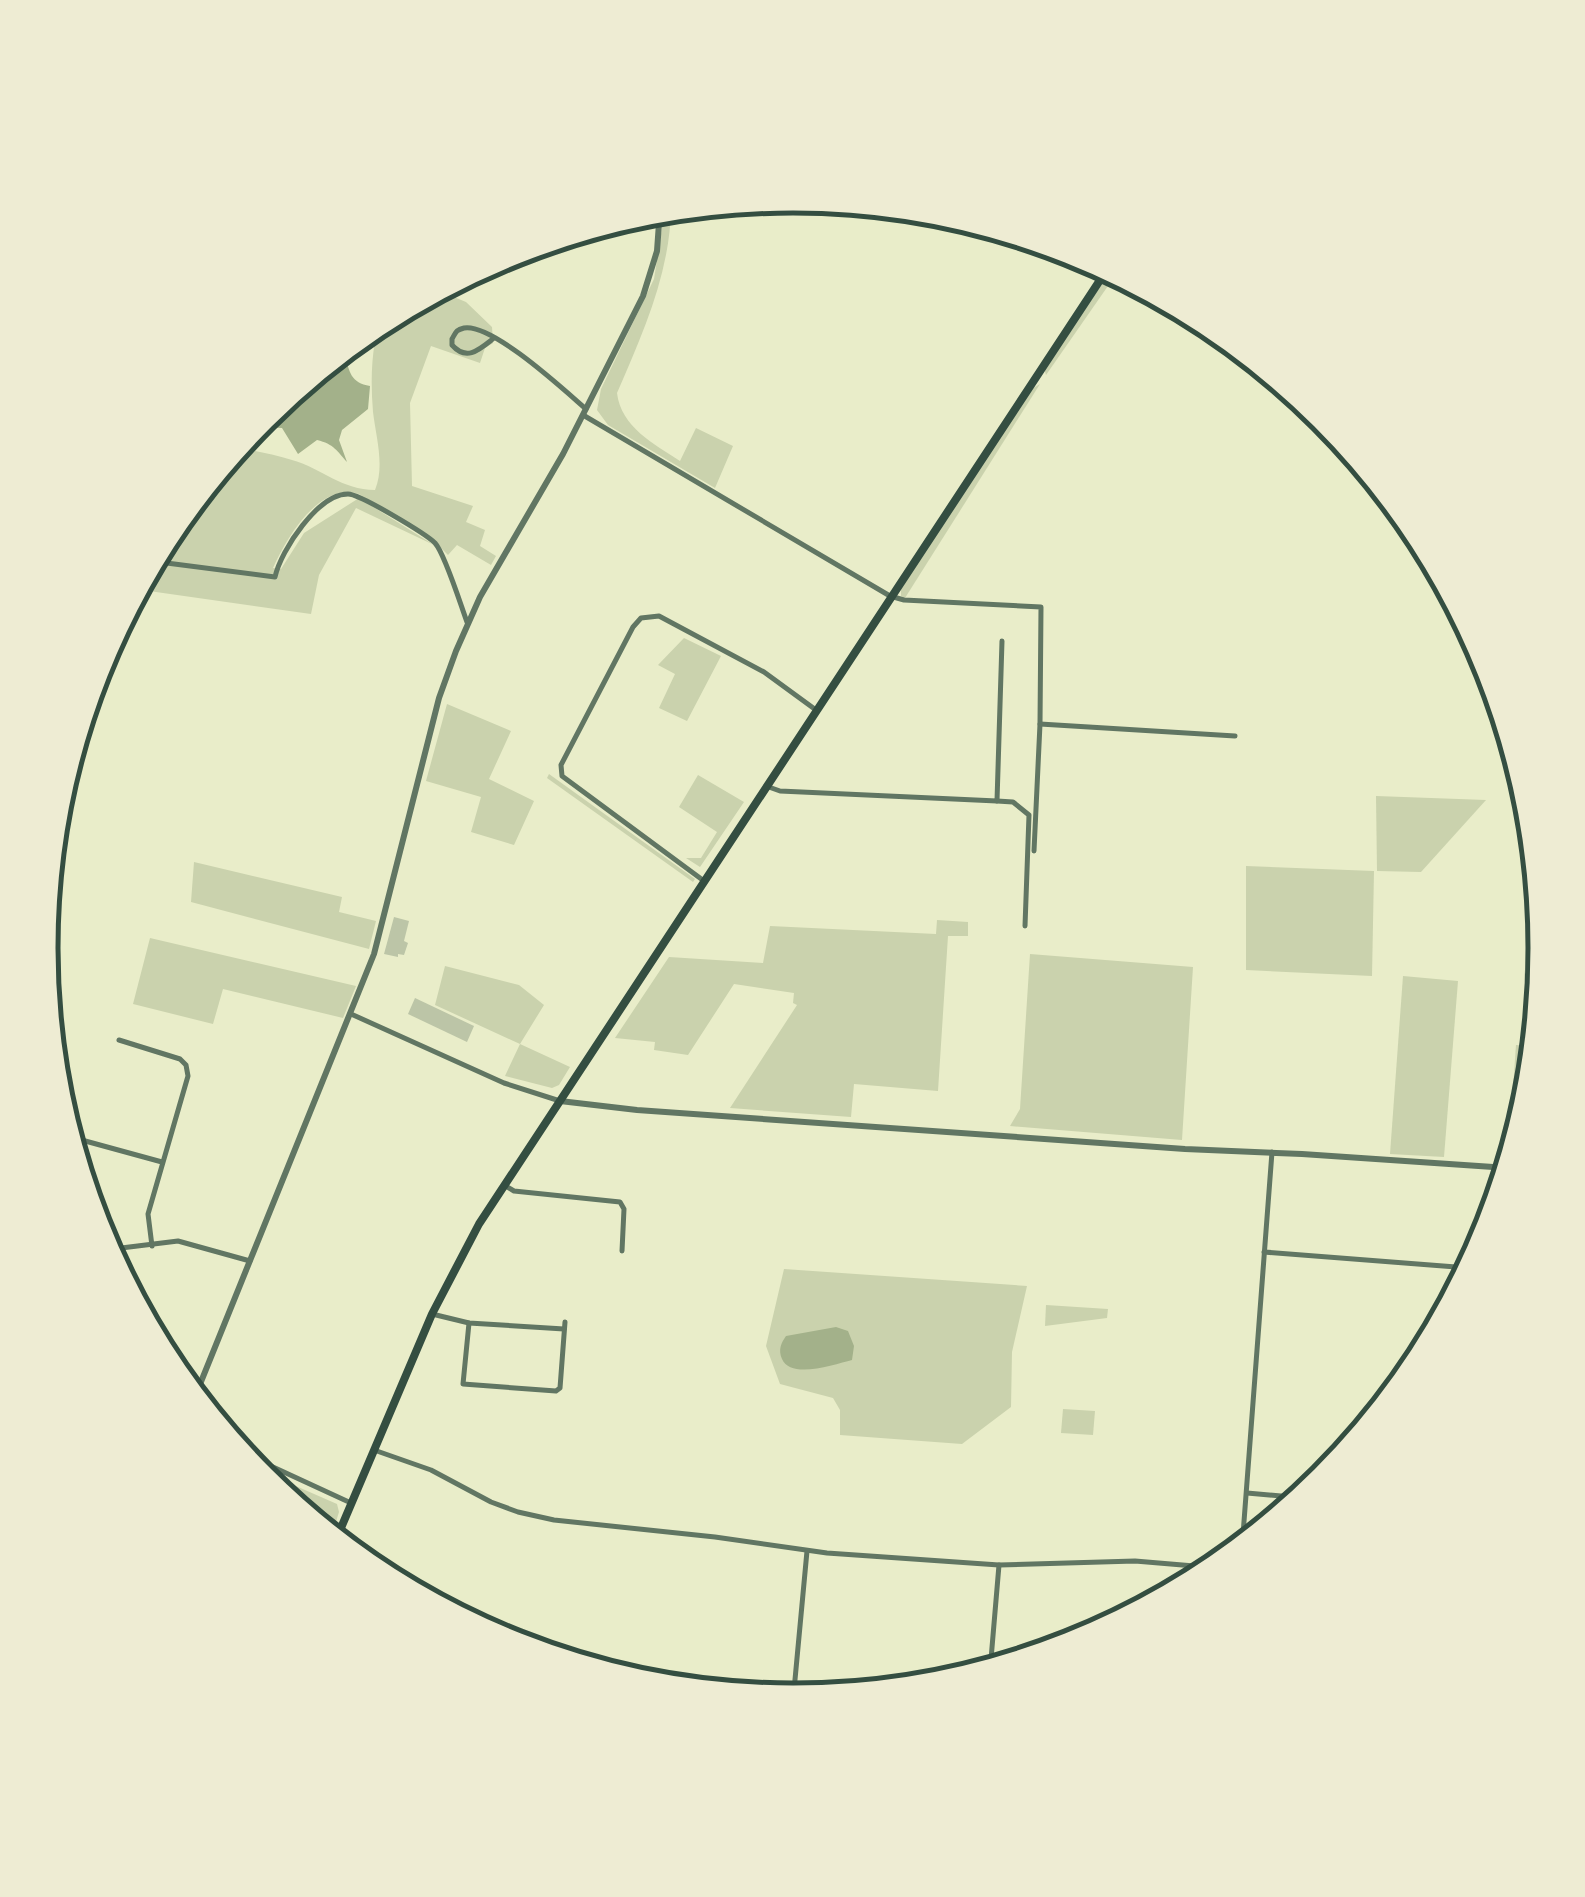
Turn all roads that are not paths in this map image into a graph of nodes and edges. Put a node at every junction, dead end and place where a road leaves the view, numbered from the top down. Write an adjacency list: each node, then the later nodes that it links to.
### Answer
1 (659, 226): 4 (street)
2 (1100, 281): 6 (main road)
3 (494, 338): 3 (street); 4 (street)
4 (585, 412): 6 (street); 7 (street)
5 (167, 563): 7 (street)
6 (890, 596): 9 (main road); 10 (street)
7 (467, 622): 17 (street)
8 (1002, 642): 13 (street)
9 (816, 710): 12 (main road); 15 (street)
10 (1040, 724): 11 (street); 14 (street)
11 (1235, 736)
12 (766, 786): 13 (street); 15 (main road)
13 (997, 801): 16 (street)
14 (1034, 851)
15 (704, 880): 19 (main road)
16 (1025, 926)
17 (352, 1014): 19 (street); 29 (street)
18 (119, 1040): 22 (street)
19 (560, 1101): 21 (street); 24 (main road)
20 (83, 1141): 22 (street)
21 (1272, 1152): 23 (street); 28 (street)
22 (162, 1162): 25 (street)
23 (1493, 1167)
24 (504, 1185): 27 (street); 31 (main road)
25 (152, 1246): 26 (street); 29 (street)
26 (121, 1249)
27 (622, 1250)
28 (1264, 1252): 30 (street); 36 (street)
29 (250, 1261): 33 (street)
30 (1455, 1268)
31 (432, 1314): 32 (street); 34 (main road)
32 (469, 1323): 32 (street)
33 (200, 1384)
34 (374, 1450): 38 (main road); 41 (street)
35 (271, 1466): 38 (street)
36 (1247, 1493): 37 (street); 40 (street)
37 (1282, 1496)
38 (352, 1503): 39 (main road)
39 (341, 1529)
40 (1244, 1529)
41 (807, 1550): 42 (street); 45 (street)
42 (999, 1565): 43 (street); 44 (street)
43 (1192, 1566)
44 (991, 1655)
45 (795, 1684)

